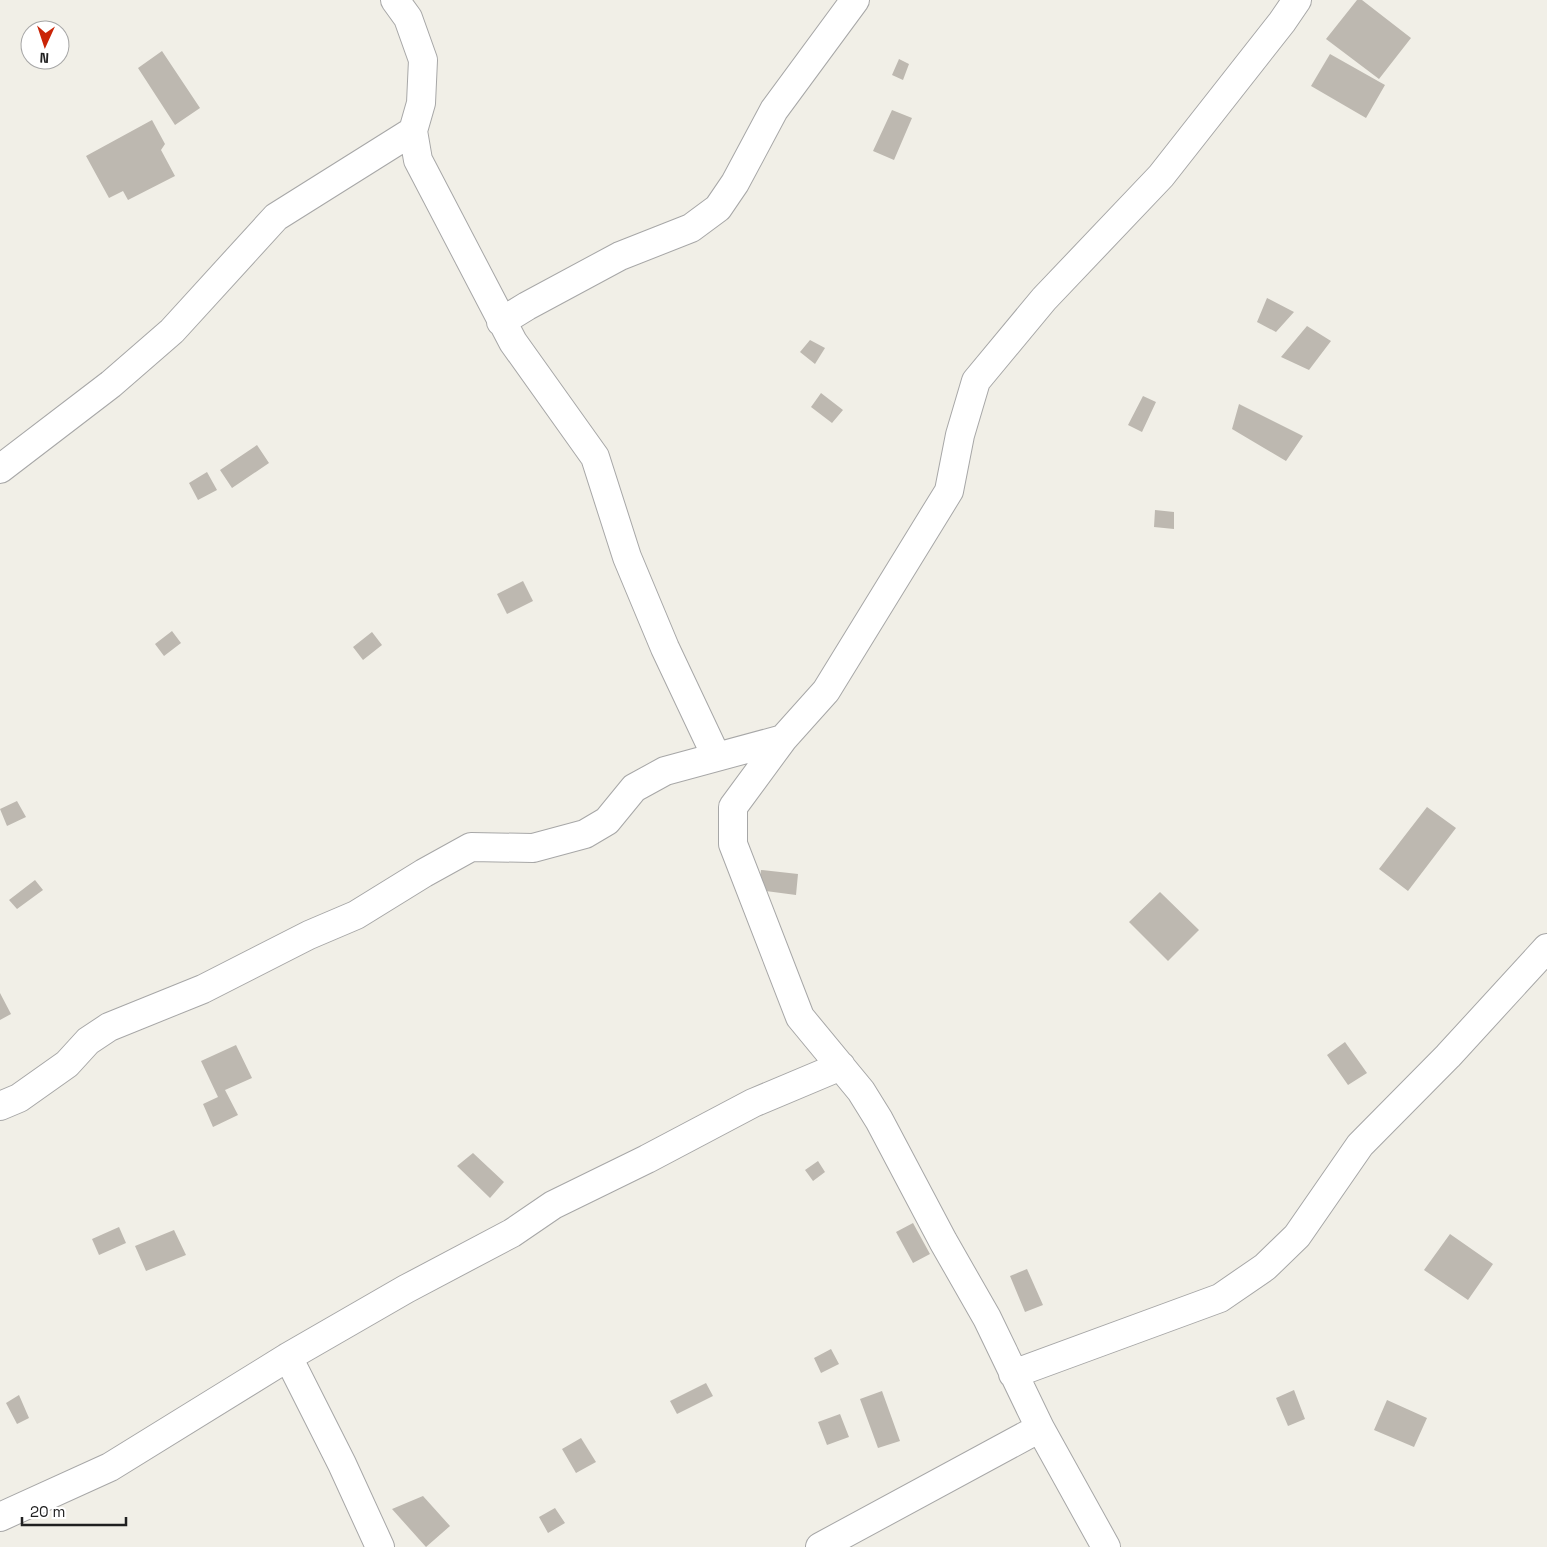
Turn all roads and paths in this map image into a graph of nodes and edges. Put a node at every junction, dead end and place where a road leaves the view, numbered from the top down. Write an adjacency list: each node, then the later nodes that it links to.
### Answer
1 (395, 0): 4 (street)
2 (855, 0): 5 (street)
3 (1297, 0): 7 (street)
4 (413, 131): 5 (street); 6 (street)
5 (502, 322): 8 (street)
6 (0, 469)
7 (783, 739): 8 (street); 10 (street)
8 (716, 756): 11 (street)
9 (1547, 948): 13 (street)
10 (841, 1066): 12 (street); 13 (street)
11 (0, 1106)
12 (288, 1357): 15 (street); 16 (street)
13 (1013, 1374): 14 (street)
14 (1040, 1428): 17 (street); 18 (street)
15 (0, 1517)
16 (380, 1547)
17 (820, 1547)
18 (1106, 1547)

